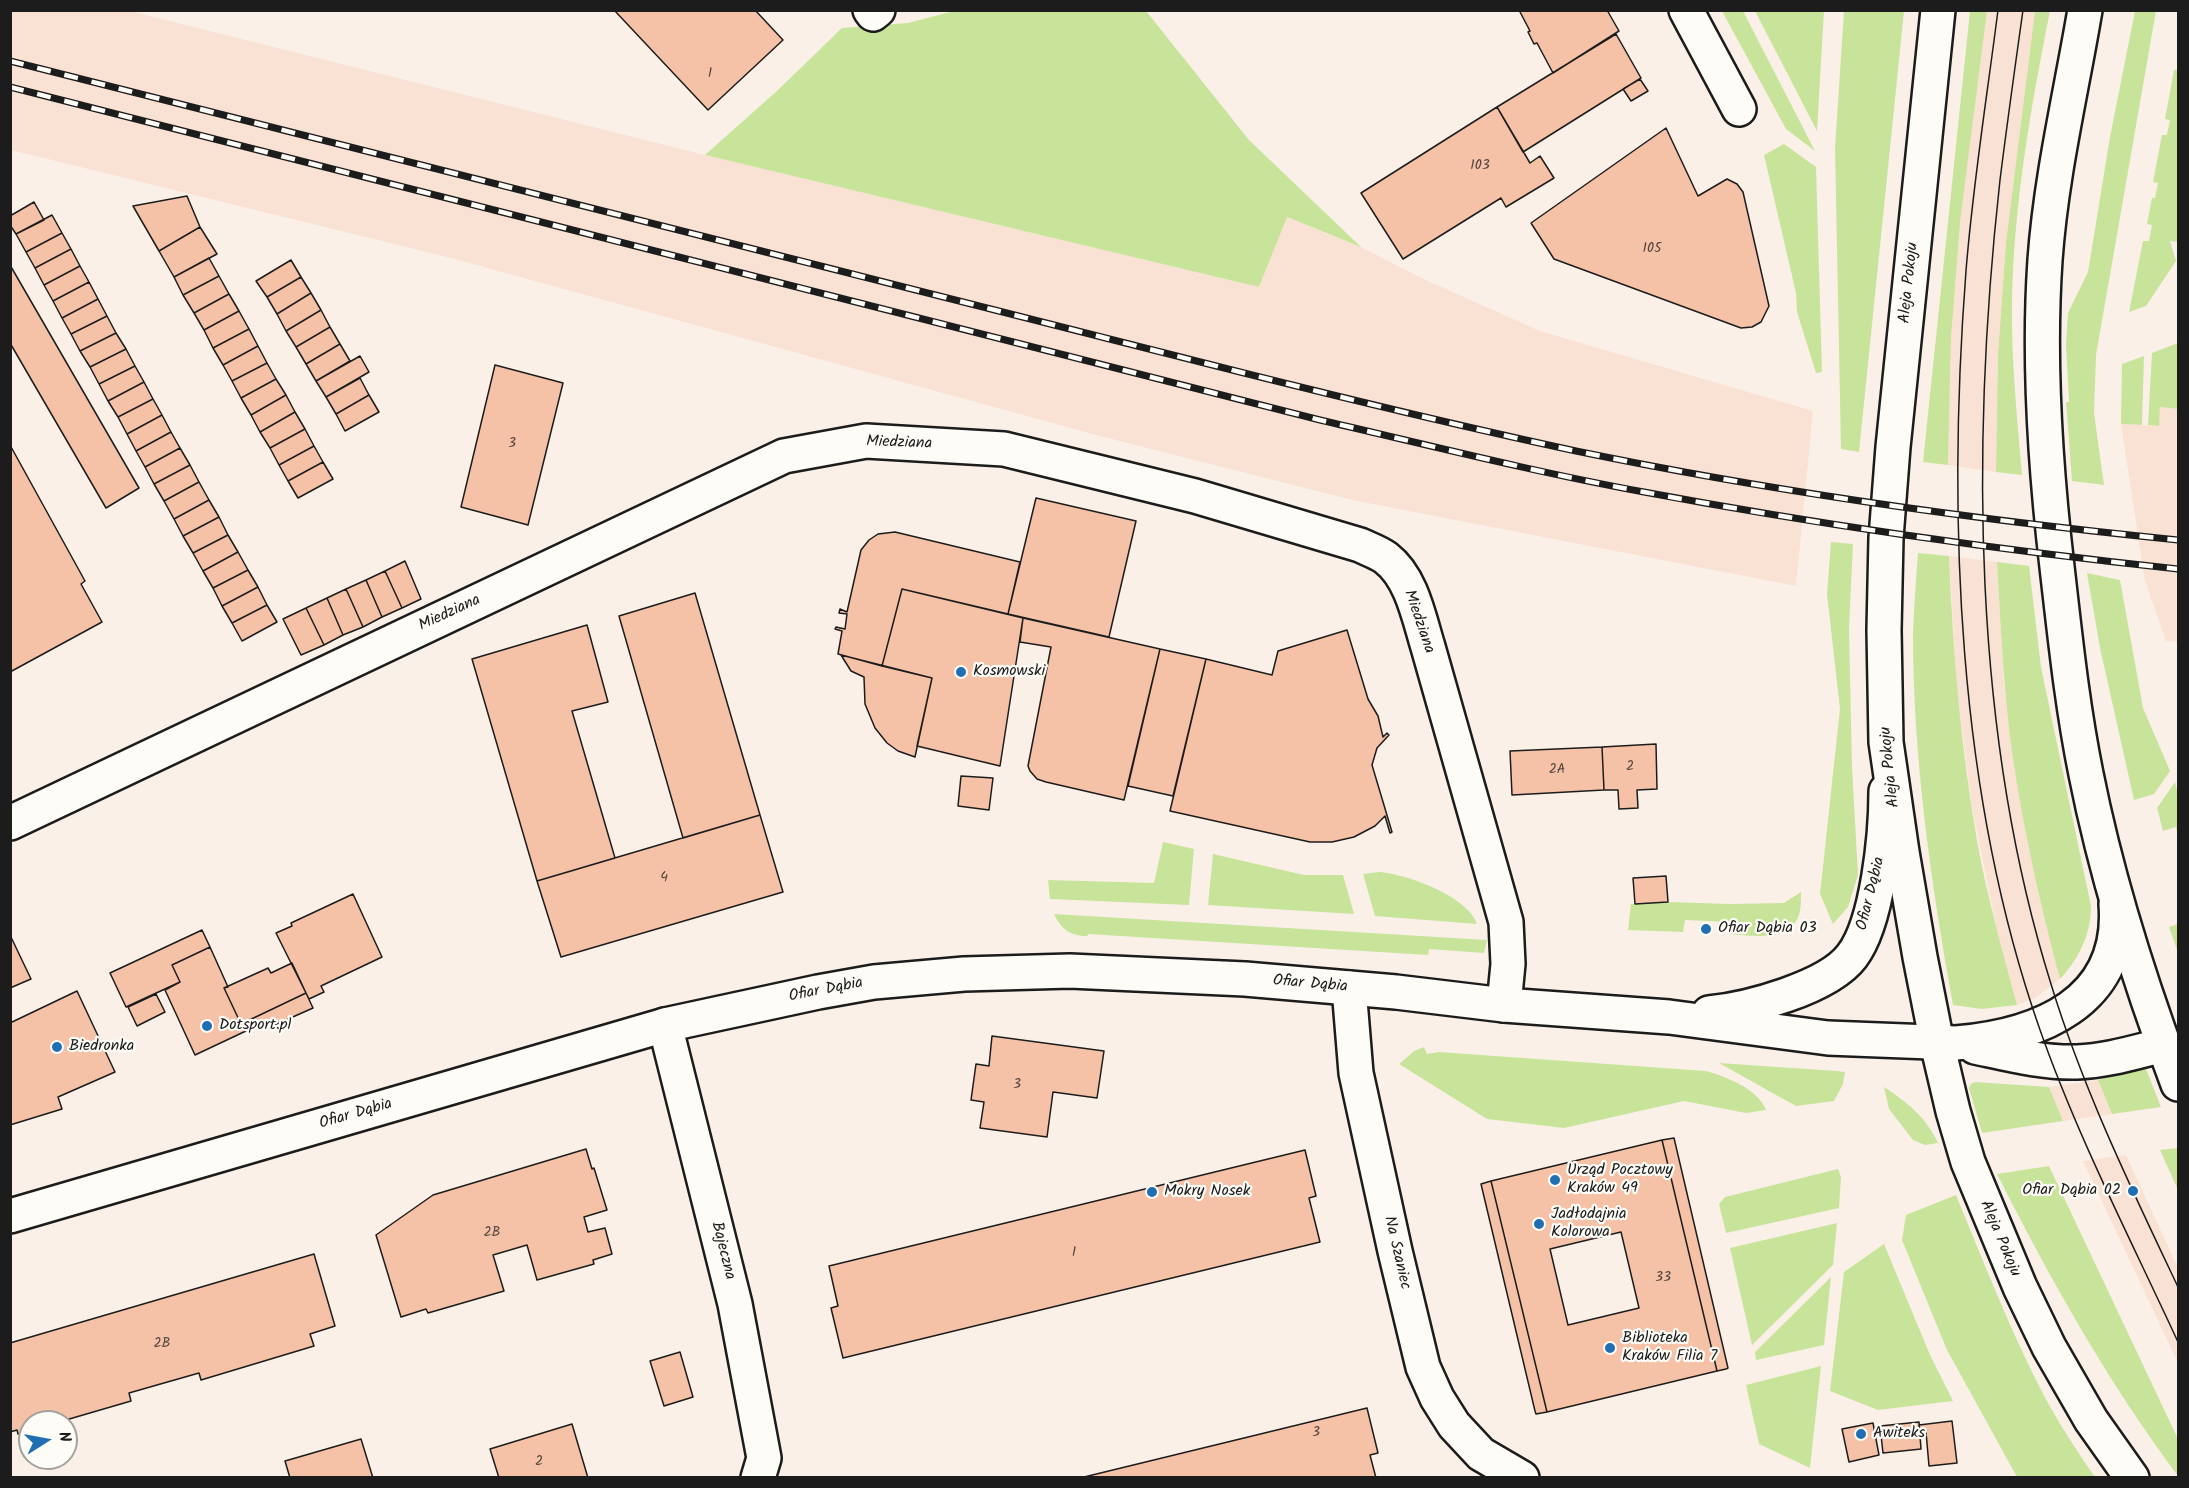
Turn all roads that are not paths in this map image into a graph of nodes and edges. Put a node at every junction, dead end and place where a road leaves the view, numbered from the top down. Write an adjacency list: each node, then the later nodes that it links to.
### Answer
1 (1686, 10): 4 (street)
2 (1938, 10): 5 (street, Aleja Pokoju)
3 (2085, 10): 7 (street)
4 (1739, 109)
5 (1886, 742): 10 (street, Ofiar Dąbia); 12 (street, Aleja Pokoju)
6 (10, 823): 9 (street, Miedziana)
7 (2115, 894): 12 (street, Ofiar Dąbia); 13 (street)
8 (1349, 988): 9 (street, Ofiar Dąbia); 11 (street, Ofiar Dąbia); 17 (street, Na Szaniec)
9 (1504, 1005): 10 (street, Ofiar Dąbia)
10 (1669, 1017): 12 (street, Ofiar Dąbia)
11 (665, 1025): 15 (street, Ofiar Dąbia); 16 (street, Bajeczna)
12 (1946, 1043): 13 (street, Ofiar Dąbia); 18 (street, Aleja Pokoju)
13 (2171, 1043): 14 (street)
14 (2178, 1084)
15 (10, 1216)
16 (758, 1478)
17 (1522, 1478)
18 (2132, 1478)

